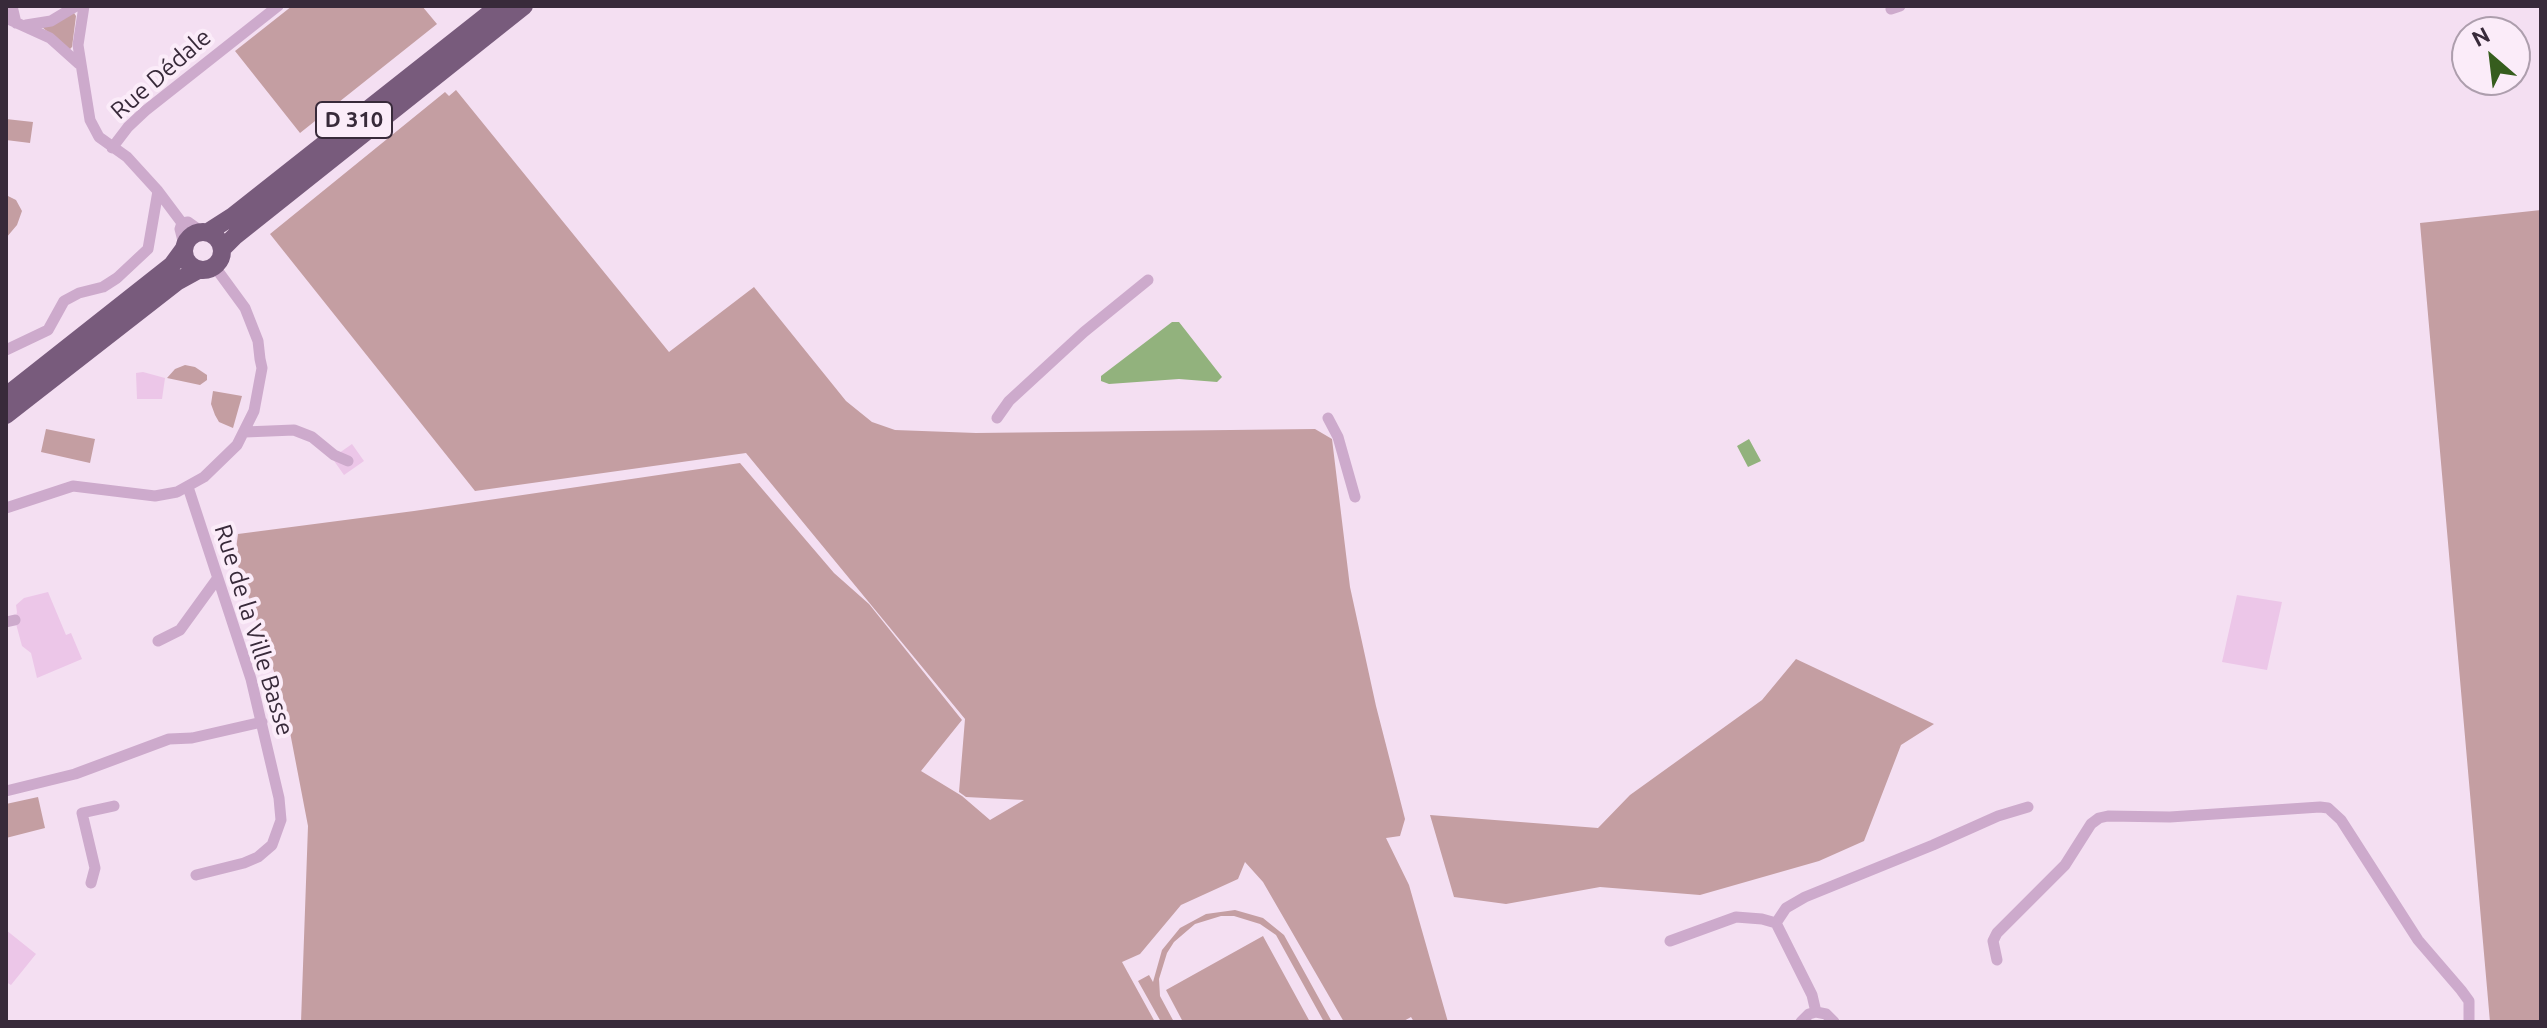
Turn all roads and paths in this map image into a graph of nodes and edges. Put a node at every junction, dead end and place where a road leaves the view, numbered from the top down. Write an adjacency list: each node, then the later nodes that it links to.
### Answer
1 (12, 6): 7 (street)
2 (76, 6): 7 (street)
3 (84, 6): 8 (street, Rue Dédale)
4 (278, 6): 9 (street, Rue Dédale)
5 (499, 6): 12 (main road, D 310)
6 (524, 6): 14 (main road, D 310)
7 (15, 22): 8 (street)
8 (79, 64): 9 (street, Rue Dédale)
9 (112, 148): 10 (street, Rue Dédale)
10 (158, 191): 11 (street, Rue Dédale); 16 (street)
11 (182, 223): 12 (street); 13 (street)
12 (205, 232): 13 (main road); 14 (main road)
13 (184, 248): 14 (main road); 17 (main road)
14 (212, 262): 18 (main road, D 310); 21 (street)
15 (1148, 280): 19 (street)
16 (6, 350)
17 (6, 396)
18 (6, 415)
19 (997, 418)
20 (1328, 418): 24 (street)
21 (245, 432): 22 (street); 23 (street)
22 (348, 461)
23 (188, 487): 25 (street); 26 (street, Rue de la Ville Basse)
24 (1355, 497)
25 (6, 508)
26 (217, 579): 27 (street); 28 (street, Rue de la Ville Basse)
27 (158, 641)
28 (262, 722): 29 (street); 32 (street, Rue de la Ville Basse)
29 (6, 791)
30 (114, 806): 33 (street)
31 (2028, 807): 34 (street)
32 (196, 875)
33 (91, 883)
34 (1776, 923): 35 (street); 37 (street)
35 (1670, 941)
36 (1997, 960): 40 (street)
37 (1816, 1012): 38 (street); 39 (street)
38 (1801, 1022)
39 (1834, 1022)
40 (2469, 1022)

